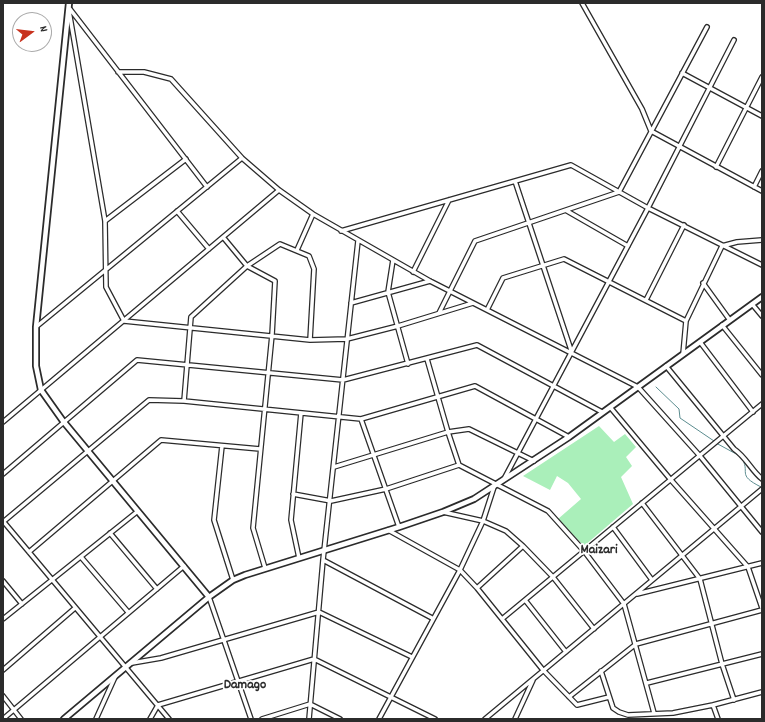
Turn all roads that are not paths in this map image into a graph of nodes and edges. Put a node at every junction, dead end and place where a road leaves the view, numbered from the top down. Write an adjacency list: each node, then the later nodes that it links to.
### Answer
1 (582, 3): 11 (street)
2 (69, 6): 5 (street); 28 (street); 64 (main road)
3 (707, 27): 6 (street)
4 (734, 40): 8 (street)
5 (118, 72): 13 (street); 14 (street)
6 (682, 73): 8 (street); 11 (street)
7 (762, 77): 9 (street)
8 (709, 88): 9 (street); 12 (street)
9 (746, 108): 10 (street); 15 (street)
10 (762, 116)
11 (651, 131): 12 (street); 22 (street)
12 (680, 146): 15 (street); 24 (street)
13 (242, 158): 18 (street); 20 (street)
14 (186, 160): 18 (street); 28 (street)
15 (716, 167): 19 (street)
16 (762, 171): 19 (street)
17 (515, 181): 22 (street); 23 (street); 29 (street)
18 (207, 187): 25 (street)
19 (754, 187): 21 (street)
20 (279, 190): 27 (street); 32 (street)
21 (762, 191)
22 (619, 192): 24 (street); 26 (street)
23 (449, 200): 31 (street); 44 (street)
24 (648, 208): 30 (street); 35 (street)
25 (177, 211): 37 (street); 43 (street)
26 (567, 211): 29 (street); 35 (street)
27 (313, 214): 31 (street); 38 (street)
28 (105, 221): 43 (street)
29 (529, 223): 42 (street); 48 (street)
30 (684, 225): 36 (street); 51 (street)
31 (341, 230): 34 (street)
32 (222, 237): 37 (street); 41 (street)
33 (762, 240): 36 (street)
34 (358, 241): 39 (street); 52 (street)
35 (628, 246): 46 (street)
36 (722, 246): 40 (street); 47 (street)
37 (209, 249): 59 (street)
38 (297, 250): 41 (street); 66 (street)
39 (393, 260): 44 (street); 49 (street)
40 (762, 265)
41 (247, 266): 62 (street); 65 (street)
42 (543, 266): 46 (street); 55 (street); 69 (street)
43 (106, 270): 59 (street); 64 (street)
44 (413, 272): 45 (street)
45 (430, 281): 48 (street); 49 (street)
46 (609, 282): 51 (street); 69 (street)
47 (703, 283): 58 (street); 60 (street)
48 (450, 291): 53 (street); 56 (street)
49 (388, 292): 52 (street); 63 (street)
50 (762, 297): 54 (main road)
51 (646, 300): 60 (street)
52 (351, 303): 67 (street)
53 (473, 303): 55 (street); 56 (street)
54 (752, 304): 57 (street); 58 (main road)
55 (487, 310): 69 (street)
56 (439, 314): 63 (street)
57 (762, 316)
58 (729, 319): 61 (main road)
59 (124, 321): 62 (street); 80 (street)
60 (686, 321): 70 (street)
61 (722, 325): 68 (main road); 76 (street)
62 (189, 326): 65 (street); 72 (street)
63 (398, 326): 67 (street); 73 (street)
64 (36, 327): 80 (main road)
65 (272, 335): 66 (street); 75 (street)
66 (310, 340): 67 (street)
67 (347, 340): 77 (street)
68 (700, 342): 70 (main road); 87 (street)
69 (572, 353): 78 (street); 79 (street)
70 (683, 354): 74 (main road)
71 (427, 359): 73 (street); 78 (street); 81 (street)
72 (188, 364): 75 (street); 82 (street); 92 (street)
73 (408, 364): 77 (street)
74 (666, 366): 79 (main road); 95 (street)
75 (267, 374): 77 (street); 85 (street)
76 (762, 375)
77 (343, 380): 89 (street)
78 (554, 385): 86 (street); 90 (street)
79 (638, 387): 83 (main road); 102 (street)
80 (41, 390): 92 (main road); 93 (street)
81 (437, 397): 90 (street); 91 (street); 94 (street)
82 (184, 401): 85 (street); 99 (street)
83 (609, 406): 86 (main road); 109 (street)
84 (761, 406): 87 (street)
85 (264, 410): 88 (street); 98 (street)
86 (602, 412): 96 (main road)
87 (753, 412): 95 (street)
88 (301, 413): 89 (street); 113 (street)
89 (339, 416): 91 (street); 105 (street)
90 (537, 418): 96 (street); 100 (street)
91 (361, 419): 101 (street)
92 (63, 421): 99 (main road); 106 (street)
93 (3, 422)
94 (448, 432): 100 (street); 101 (street); 104 (street)
95 (724, 436): 102 (street); 107 (street)
96 (569, 437): 103 (main road)
97 (222, 446): 98 (street); 108 (street); 143 (street)
98 (260, 449): 138 (street)
99 (88, 450): 108 (main road); 120 (street)
100 (519, 452): 103 (street); 110 (street)
101 (373, 456): 105 (street); 111 (street)
102 (700, 456): 109 (street); 116 (street)
103 (534, 461): 110 (main road)
104 (459, 465): 110 (street); 111 (street)
105 (334, 467): 114 (street)
106 (3, 474)
107 (762, 479)
108 (113, 480): 117 (main road); 130 (street)
109 (670, 480): 115 (street); 123 (street)
110 (498, 485): 118 (main road); 119 (street); 129 (street)
111 (386, 489): 114 (street); 121 (street)
112 (762, 489): 116 (street)
113 (293, 494): 114 (street); 133 (street)
114 (330, 501): 128 (street)
115 (642, 503): 122 (street); 131 (street)
116 (742, 506): 123 (street); 125 (street)
117 (138, 511): 126 (street); 136 (main road)
118 (443, 512): 119 (street); 121 (main road)
119 (482, 521): 127 (street); 139 (street)
120 (3, 522): 130 (street)
121 (399, 527): 124 (main road)
122 (613, 527): 129 (street); 144 (street)
123 (715, 528): 131 (street); 137 (street)
124 (388, 530): 128 (main road); 139 (street)
125 (762, 532)
126 (110, 533): 132 (street); 147 (street)
127 (524, 546): 140 (street); 146 (street)
128 (325, 550): 133 (main road); 134 (street)
129 (584, 551): 140 (street); 152 (street)
130 (29, 552): 142 (street)
131 (683, 555): 141 (street); 144 (street)
132 (81, 556): 142 (street); 155 (street)
133 (299, 558): 138 (main road)
134 (323, 560): 156 (street); 157 (street)
135 (762, 563): 137 (street)
136 (184, 566): 147 (street); 149 (main road)
137 (748, 567): 141 (street); 154 (street)
138 (265, 568): 143 (main road)
139 (460, 570): 146 (street); 157 (street)
140 (553, 577): 150 (street); 161 (street)
141 (700, 579): 148 (street); 160 (street)
142 (52, 580): 151 (street); 153 (street)
143 (233, 580): 149 (main road)
144 (652, 580): 148 (street)
145 (3, 581): 151 (street)
146 (477, 588): 159 (street)
147 (157, 589): 155 (street)
148 (636, 594): 152 (street)
149 (209, 597): 163 (street); 169 (main road)
150 (525, 600): 159 (street); 165 (street)
151 (22, 604): 158 (street)
152 (624, 604): 161 (street); 164 (street)
153 (75, 608): 162 (street); 172 (street)
154 (762, 609): 160 (street)
155 (128, 612): 162 (street)
156 (319, 612): 163 (street); 167 (street); 168 (street)
157 (432, 618): 167 (street)
158 (3, 619)
159 (502, 619): 173 (street)
160 (711, 624): 164 (street); 170 (street)
161 (594, 629): 165 (street)
162 (100, 638): 171 (street); 188 (street)
163 (224, 638): 169 (street); 177 (street)
164 (636, 644): 174 (street); 178 (street)
165 (566, 652): 173 (street)
166 (762, 654): 170 (street)
167 (412, 657): 181 (street)
168 (314, 659): 177 (street); 181 (street); 185 (street)
169 (132, 663): 171 (main road)
170 (722, 664): 178 (street); 184 (street)
171 (125, 668): 175 (main road); 186 (street)
172 (3, 670)
173 (543, 670): 176 (street); 182 (street)
174 (601, 672): 182 (street); 183 (street)
175 (115, 677): 192 (main road); 193 (street)
176 (534, 679): 202 (street); 203 (street)
177 (238, 681): 186 (street); 196 (street)
178 (646, 683): 189 (street)
179 (762, 692): 184 (street)
180 (3, 696): 188 (street)
181 (391, 697): 200 (street); 201 (street)
182 (569, 697): 183 (street)
183 (609, 697): 189 (street)
184 (734, 700): 187 (street)
185 (310, 704): 197 (street); 198 (street); 199 (street)
186 (158, 705): 194 (street); 195 (street)
187 (714, 705): 189 (street); 204 (street)
188 (14, 709): 190 (street); 191 (street)
189 (654, 713)
190 (3, 719)
191 (22, 719)
192 (64, 719)
193 (96, 719)
194 (150, 719)
195 (169, 719)
196 (251, 719)
197 (262, 719)
198 (309, 719)
199 (340, 719)
200 (379, 719)
201 (435, 719)
202 (485, 719)
203 (515, 719)
204 (718, 719)

